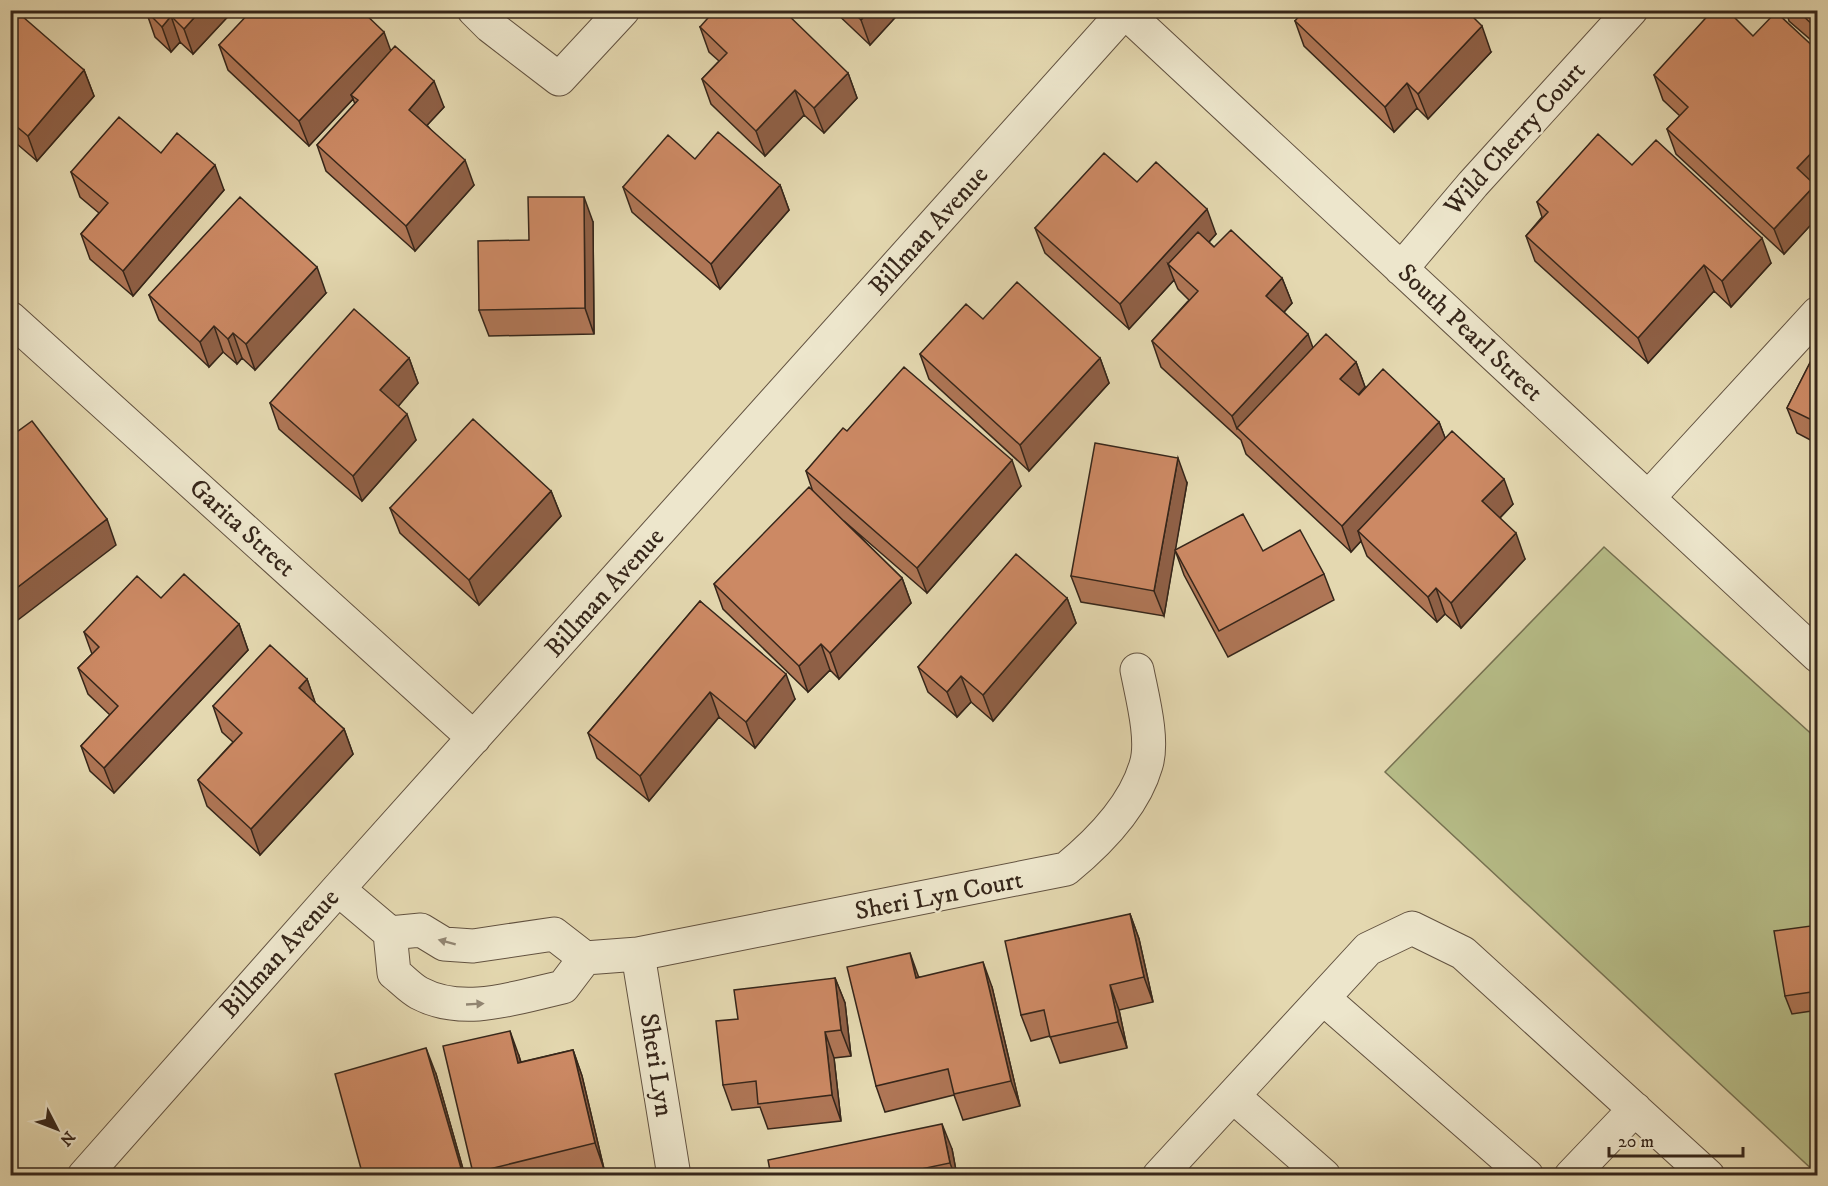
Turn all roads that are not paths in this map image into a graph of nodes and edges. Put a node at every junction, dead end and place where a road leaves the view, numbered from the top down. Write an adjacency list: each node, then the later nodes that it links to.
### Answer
1 (474, 10): 2 (street)
2 (623, 10)
3 (1631, 10): 5 (street, Wild Cherry Court)
4 (1125, 11): 5 (street, South Pearl Street); 11 (street, Billman Avenue)
5 (1401, 269): 8 (street, South Pearl Street)
6 (1818, 313): 8 (street)
7 (10, 318): 11 (street, Garita Street)
8 (1648, 498): 9 (street, South Pearl Street)
9 (1818, 656)
10 (1137, 670): 14 (street, Sheri Lyn Court)
11 (474, 738): 12 (street, Billman Avenue)
12 (338, 889): 13 (street); 19 (street, Billman Avenue)
13 (390, 933): 15 (street, one-way to 13); 15 (street, one-way to 15)
14 (638, 954): 15 (street, Sheri Lyn Court); 20 (street, Sheri Lyn)
15 (585, 958)
16 (1323, 998): 17 (street); 18 (street); 23 (street)
17 (1233, 1096): 21 (street); 22 (street)
18 (1635, 1109): 24 (street); 25 (street)
19 (84, 1176)
20 (674, 1176)
21 (1159, 1176)
22 (1324, 1176)
23 (1527, 1176)
24 (1570, 1176)
25 (1708, 1176)

